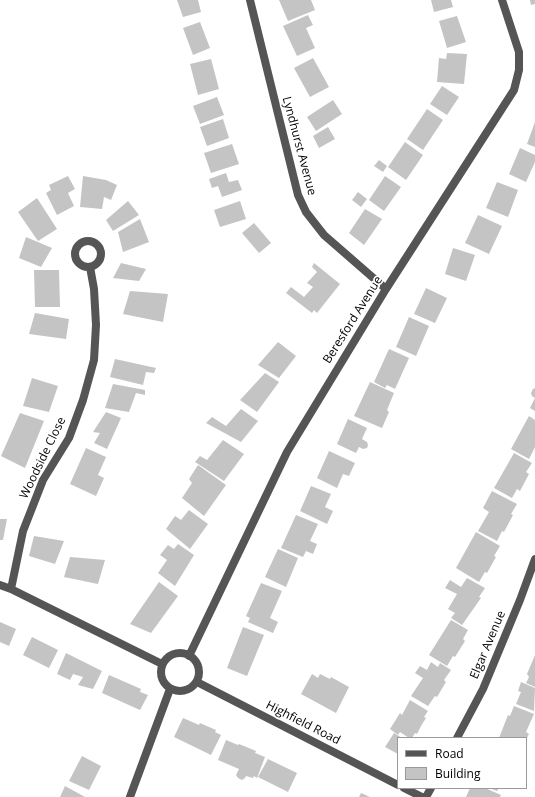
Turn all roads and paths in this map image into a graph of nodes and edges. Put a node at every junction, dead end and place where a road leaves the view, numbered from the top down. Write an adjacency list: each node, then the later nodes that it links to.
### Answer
1 (250, 0): 4 (street, Lyndhurst Avenue)
2 (502, 0): 4 (street, Beresford Avenue)
3 (90, 267): 7 (street, Woodside Close)
4 (386, 289): 8 (street, Beresford Avenue)
5 (535, 559): 12 (street, Elgar Avenue)
6 (0, 585): 7 (street)
7 (12, 589): 9 (street)
8 (190, 656): 9 (street); 10 (street)
9 (162, 664): 11 (street)
10 (197, 682): 11 (street); 13 (street, Highfield Road)
11 (170, 689): 15 (street)
12 (458, 737)
13 (397, 784)
14 (406, 789): 16 (street)
15 (130, 797)
16 (422, 797)

